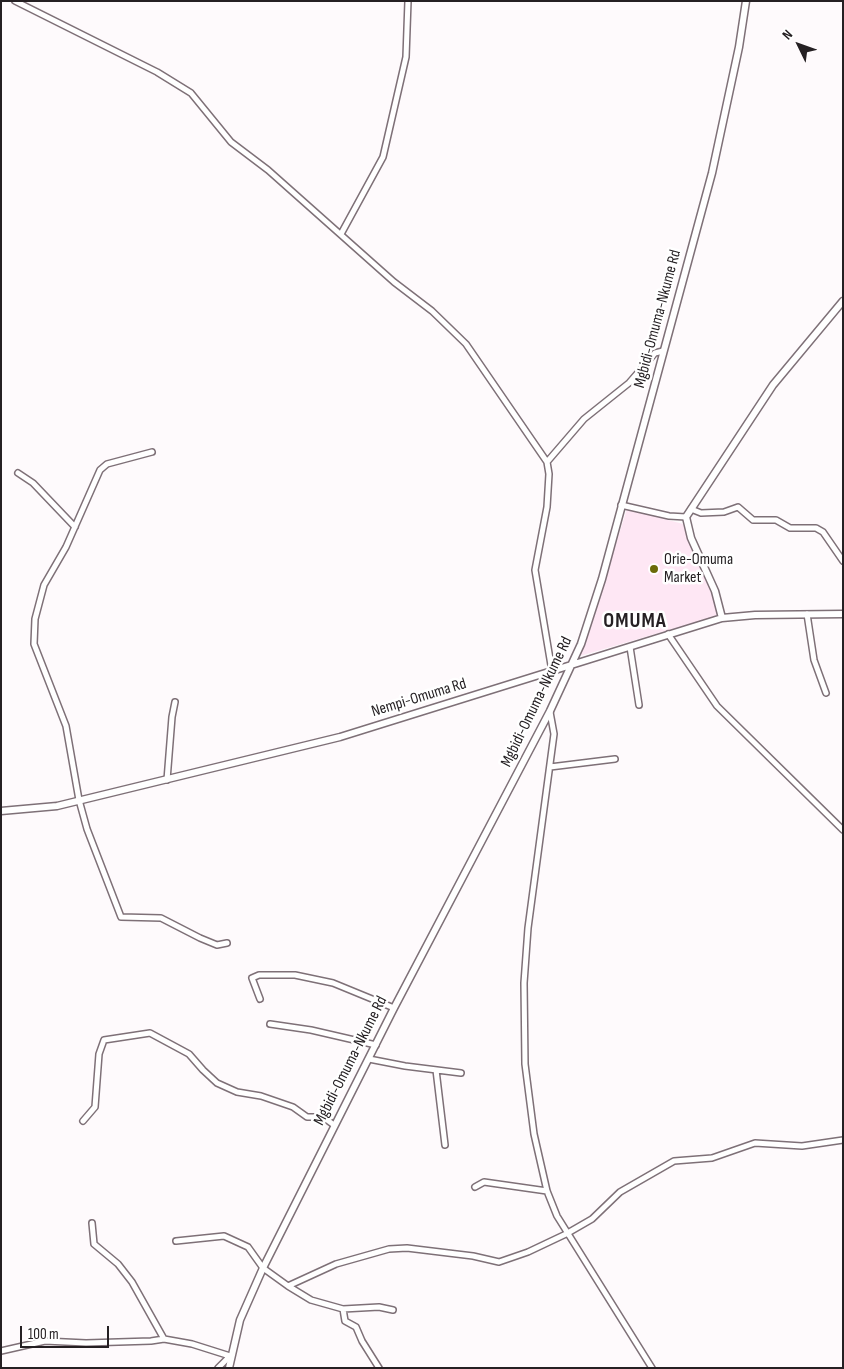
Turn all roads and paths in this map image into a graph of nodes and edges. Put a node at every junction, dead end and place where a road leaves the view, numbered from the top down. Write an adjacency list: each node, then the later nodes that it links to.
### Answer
1 (15, 1): 4 (street)
2 (408, 1): 4 (street)
3 (746, 1): 6 (street, Mgbidi-Omuma-Nkume Rd)
4 (341, 234): 8 (street)
5 (843, 301): 11 (street)
6 (663, 351): 8 (street); 10 (street, Mgbidi-Omuma-Nkume Rd)
7 (152, 452): 13 (street)
8 (547, 462): 21 (street)
9 (18, 472): 13 (street)
10 (621, 505): 12 (street); 20 (street, Mgbidi-Omuma-Nkume Rd)
11 (691, 509): 12 (street); 14 (street)
12 (686, 517): 17 (street)
13 (75, 527): 29 (street)
14 (843, 561)
15 (807, 614): 16 (street, Nempi-Omuma Rd); 17 (street, Nempi-Omuma Rd); 22 (street)
16 (843, 614)
17 (722, 618): 18 (street, Nempi-Omuma Rd)
18 (668, 634): 19 (street, Nempi-Omuma Rd); 31 (street)
19 (630, 647): 20 (street, Nempi-Omuma Rd); 24 (street)
20 (573, 664): 21 (street, Nempi-Omuma Rd); 25 (street, Mgbidi-Omuma-Nkume Rd)
21 (552, 672): 28 (street, Nempi-Omuma Rd)
22 (826, 693)
23 (175, 702): 28 (street)
24 (639, 705)
25 (550, 711): 27 (street); 34 (street, Mgbidi-Omuma-Nkume Rd)
26 (615, 759): 27 (street)
27 (550, 766): 45 (street)
28 (167, 781): 29 (street, Nempi-Omuma Rd)
29 (79, 800): 30 (street, Nempi-Omuma Rd); 32 (street)
30 (1, 811)
31 (843, 830)
32 (227, 943)
33 (260, 999): 34 (street)
34 (394, 1008): 36 (street, Mgbidi-Omuma-Nkume Rd)
35 (270, 1024): 36 (street)
36 (376, 1045): 37 (street, Mgbidi-Omuma-Nkume Rd)
37 (368, 1059): 38 (street); 41 (street, Mgbidi-Omuma-Nkume Rd)
38 (436, 1070): 39 (street); 43 (street)
39 (461, 1073)
40 (83, 1121): 41 (street)
41 (334, 1125): 49 (street, Mgbidi-Omuma-Nkume Rd)
42 (843, 1140): 47 (street)
43 (445, 1145)
44 (474, 1187): 45 (street)
45 (547, 1191): 47 (street)
46 (92, 1224): 53 (street)
47 (566, 1234): 50 (street); 59 (street)
48 (176, 1241): 49 (street)
49 (263, 1268): 50 (street); 55 (street, Mgbidi-Omuma-Nkume Rd)
50 (288, 1286): 51 (street)
51 (343, 1309): 52 (street); 58 (street)
52 (393, 1310)
53 (164, 1339): 54 (street); 55 (street)
54 (1, 1351)
55 (230, 1356): 56 (street); 57 (street, Mgbidi-Omuma-Nkume Rd)
56 (218, 1368)
57 (229, 1368)
58 (379, 1368)
59 (652, 1368)

